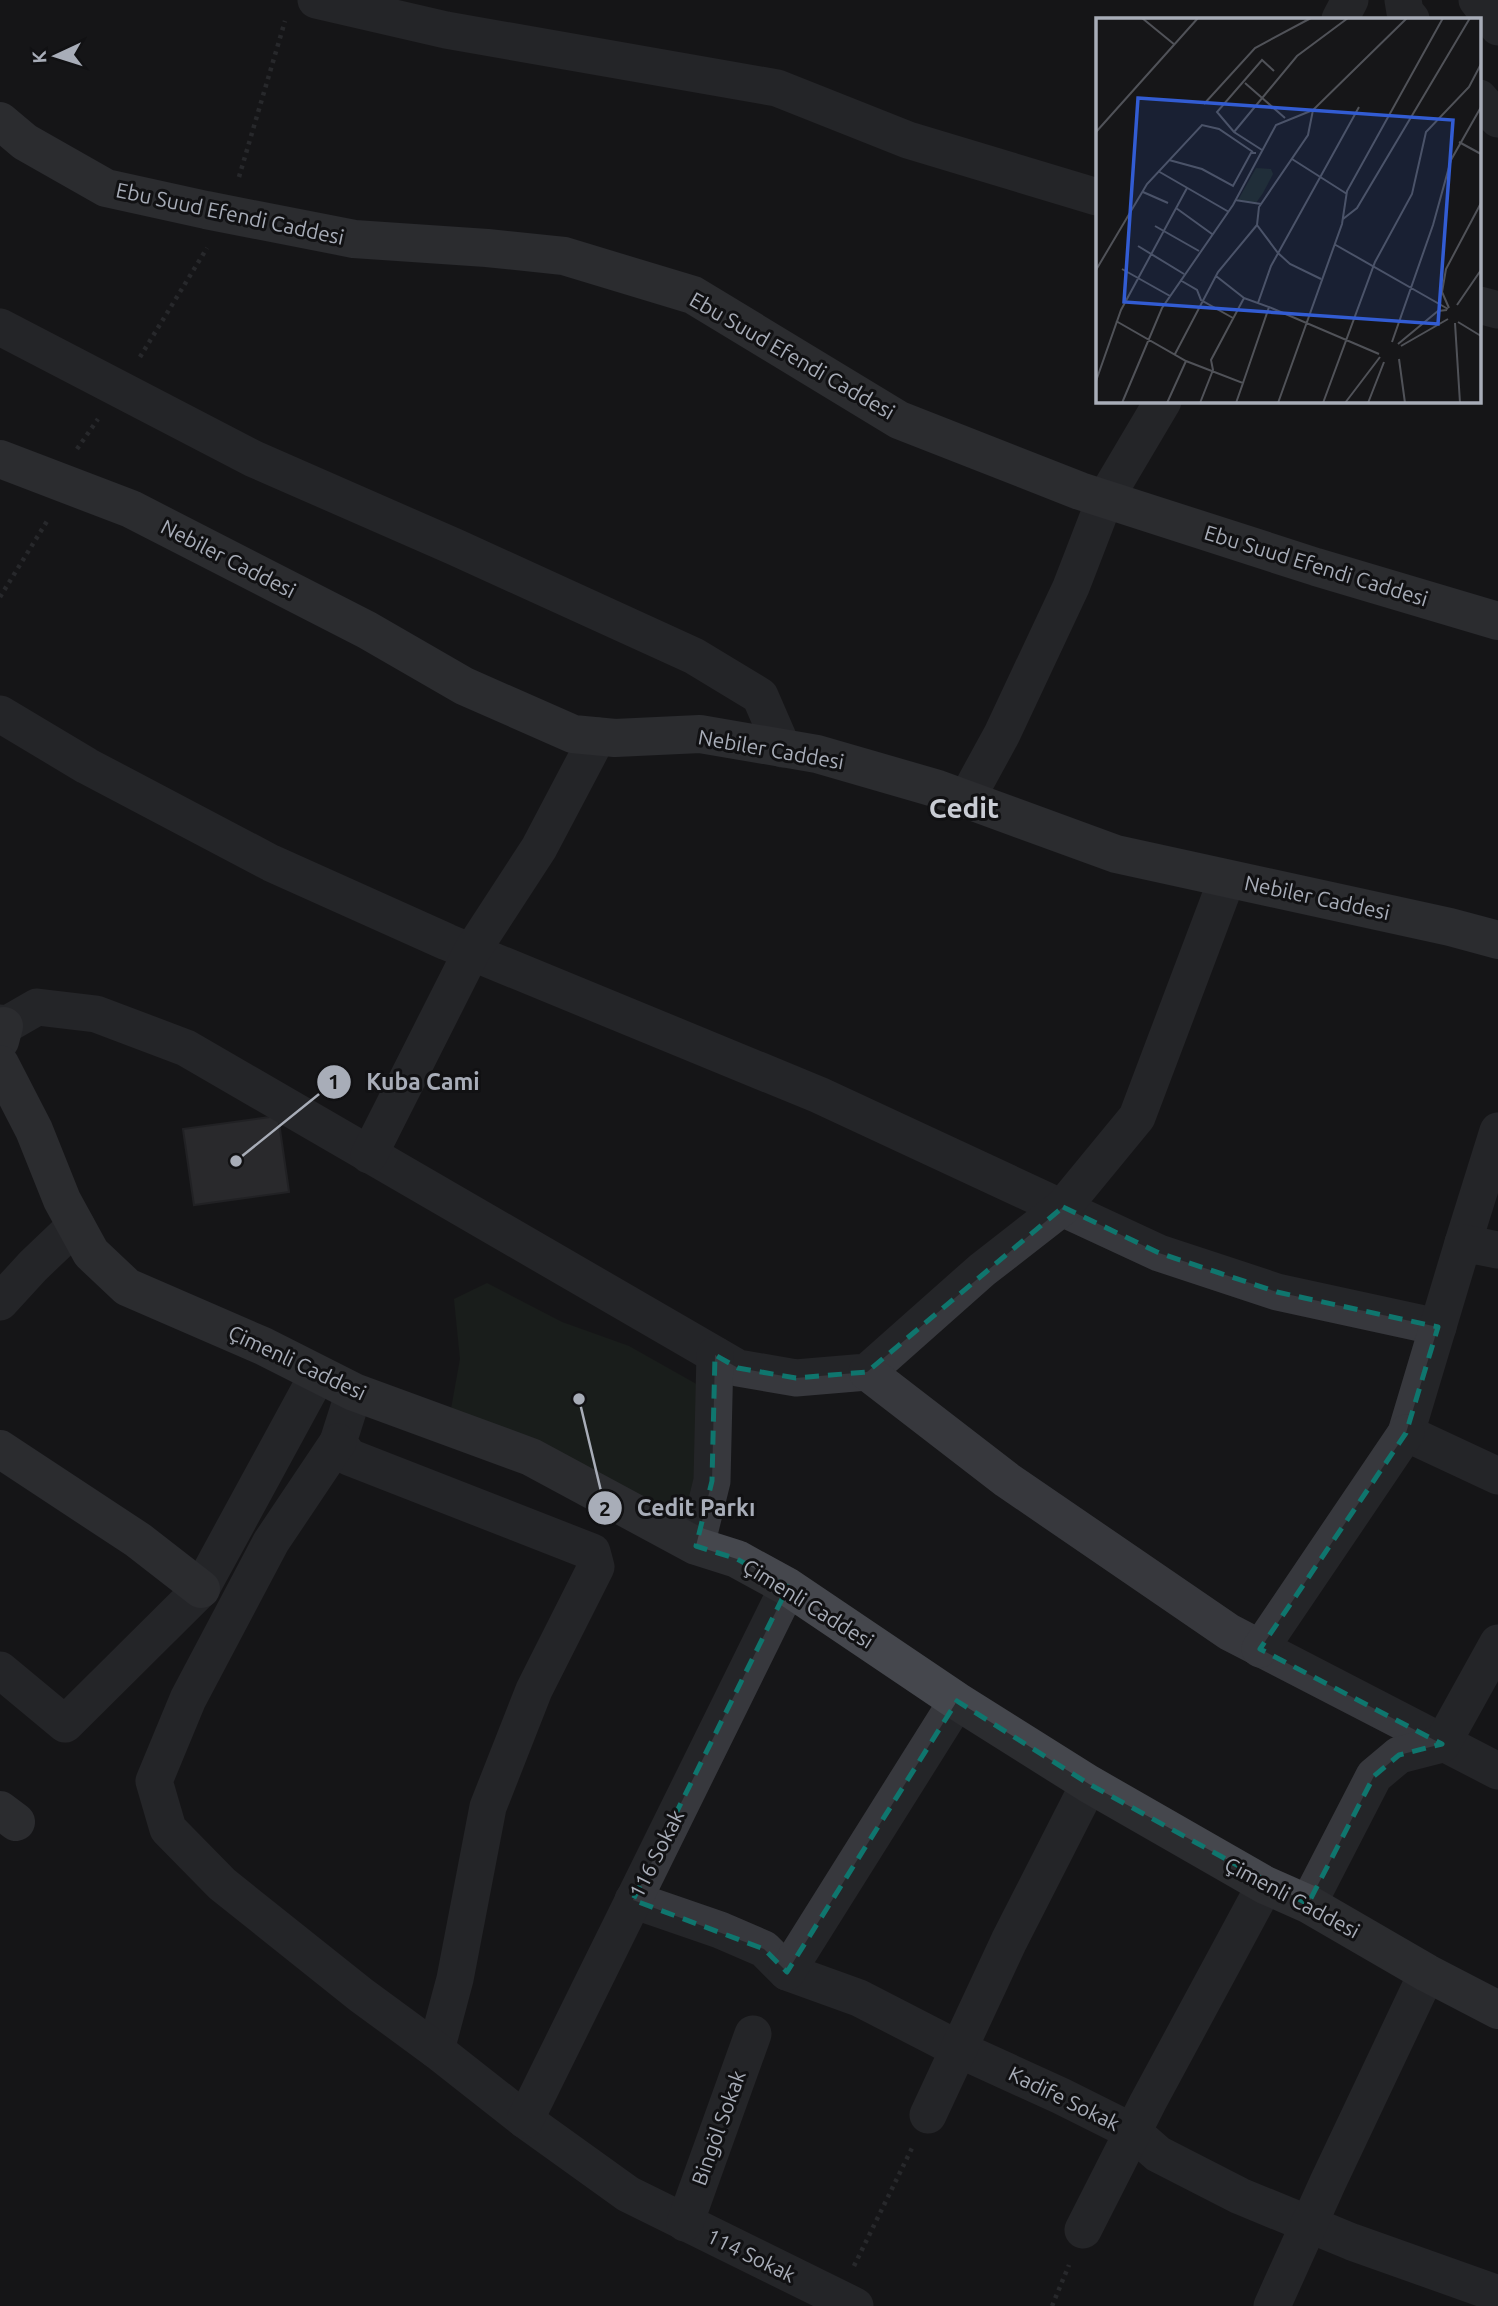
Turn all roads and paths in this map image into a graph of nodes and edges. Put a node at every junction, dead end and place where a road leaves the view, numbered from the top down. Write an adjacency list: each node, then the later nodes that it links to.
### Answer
1 (316, 0): 11 (street)
2 (1350, 0): 5 (street)
3 (1403, 0): 6 (street)
4 (1477, 0): 7 (street)
5 (1341, 18)
6 (1410, 18)
7 (1498, 27)
8 (1480, 99): 9 (street)
9 (1498, 119)
10 (0, 121): 17 (street, Ebu Suud Efendi Caddesi)
11 (1096, 197)
12 (1480, 305): 13 (street)
13 (1498, 310)
14 (0, 327): 23 (street)
15 (1162, 402): 17 (street)
16 (0, 459): 22 (street, Nebiler Caddesi)
17 (1105, 499): 20 (street, Ebu Suud Efendi Caddesi); 24 (street)
18 (51, 514): 19 (path)
19 (0, 597)
20 (1498, 621)
21 (0, 714): 27 (street)
22 (598, 736): 23 (street, Nebiler Caddesi); 27 (street)
23 (783, 749): 24 (street, Nebiler Caddesi)
24 (966, 800): 25 (street, Nebiler Caddesi)
25 (1227, 879): 26 (street, Nebiler Caddesi); 32 (street)
26 (1498, 940)
27 (472, 951): 31 (street); 32 (street)
28 (1, 1030): 31 (street)
29 (0, 1064): 33 (street, Çimenli Caddesi)
30 (1498, 1131): 34 (street)
31 (369, 1155): 37 (street)
32 (1063, 1207): 36 (street); 38 (street)
33 (76, 1225): 35 (street); 39 (street, Çimenli Caddesi)
34 (1481, 1247): 36 (street)
35 (0, 1302)
36 (1438, 1327): 41 (street)
37 (715, 1355): 38 (street); 45 (street)
38 (867, 1372): 49 (street)
39 (318, 1374): 40 (street, Çimenli Caddesi); 47 (street)
40 (354, 1392): 42 (street, 114 Sokak); 45 (street, Çimenli Caddesi)
41 (1406, 1433): 44 (street); 49 (street)
42 (338, 1442): 63 (street, 114 Sokak); 63 (street)
43 (0, 1449): 47 (street)
44 (1498, 1476)
45 (696, 1546): 46 (street, Çimenli Caddesi)
46 (788, 1587): 51 (street, Çimenli Caddesi); 56 (street, 116 Sokak)
47 (201, 1589): 50 (street)
48 (1498, 1643): 52 (street)
49 (1260, 1649): 52 (street)
50 (0, 1670)
51 (957, 1700): 54 (street, Çimenli Caddesi); 58 (street)
52 (1442, 1744): 53 (street); 57 (street)
53 (1498, 1771)
54 (1088, 1784): 55 (street, Çimenli Caddesi); 62 (street)
55 (1265, 1885): 57 (street, Çimenli Caddesi); 66 (street)
56 (634, 1900): 58 (street, Kadife Sokak); 65 (street, 116 Sokak)
57 (1308, 1904): 59 (street, Çimenli Caddesi)
58 (787, 1972): 62 (street, Kadife Sokak)
59 (1427, 1973): 60 (street, Çimenli Caddesi); 68 (street)
60 (1498, 2010)
61 (753, 2034): 67 (street, Bingöl Sokak)
62 (958, 2049): 64 (street); 66 (street, Kadife Sokak)
63 (436, 2050): 65 (street, 114 Sokak)
64 (928, 2115): 71 (path)
65 (525, 2120): 67 (street, 114 Sokak)
66 (1133, 2133): 68 (street, Kadife Sokak); 69 (street)
67 (685, 2223): 71 (street, 114 Sokak)
68 (1309, 2223): 70 (street, Kadife Sokak); 73 (street)
69 (1083, 2230): 72 (path)
70 (1498, 2294)
71 (847, 2302)
72 (1052, 2306)
73 (1272, 2306)

